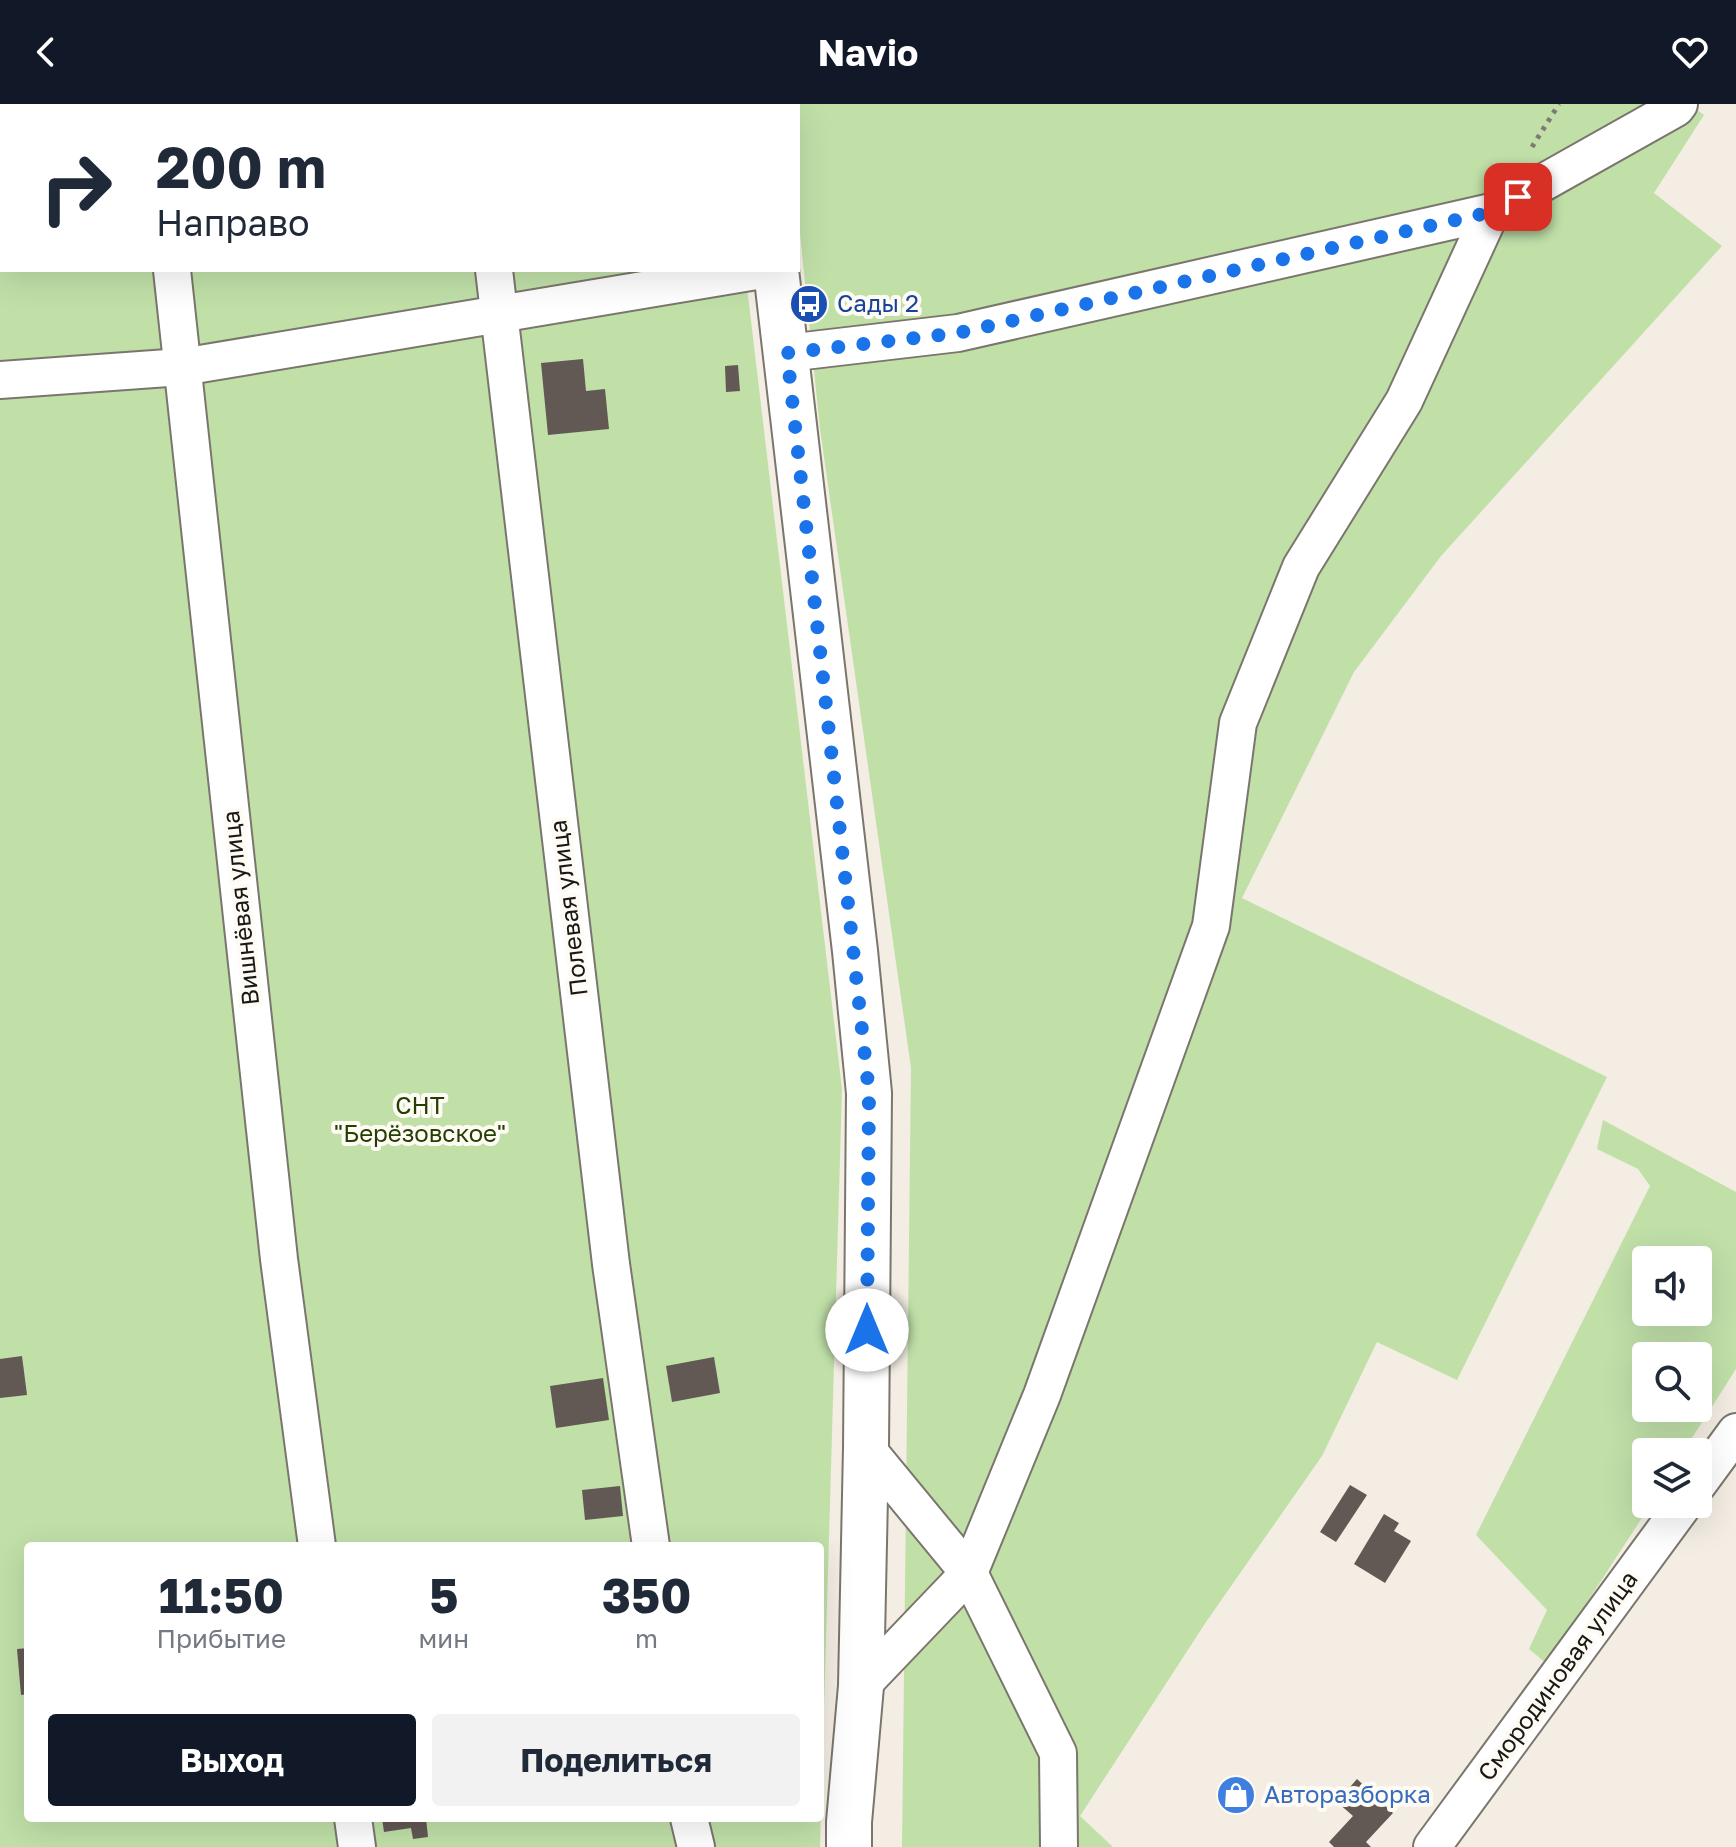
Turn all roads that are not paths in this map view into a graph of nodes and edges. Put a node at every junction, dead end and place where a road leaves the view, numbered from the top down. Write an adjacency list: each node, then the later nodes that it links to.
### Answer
1 (1679, 104): 2 (street)
2 (1491, 212): 8 (street); 17 (street)
3 (172, 272): 9 (street, Вишнёвая улица)
4 (494, 272): 7 (street, Полевая улица)
5 (751, 272): 7 (street)
6 (776, 272): 8 (street)
7 (498, 313): 9 (street); 16 (street, Полевая улица)
8 (787, 353): 12 (street)
9 (182, 367): 10 (street); 15 (street, Вишнёвая улица)
10 (0, 380)
11 (1736, 1432): 13 (street)
12 (866, 1448): 17 (street); 18 (street)
13 (1712, 1465)
14 (1674, 1518): 25 (street, Смородиновая улица)
15 (316, 1542)
16 (650, 1542)
17 (969, 1573): 18 (street); 24 (street)
18 (861, 1686): 23 (street)
19 (354, 1822): 21 (street)
20 (690, 1822): 22 (street)
21 (357, 1847)
22 (696, 1847)
23 (849, 1847)
24 (1059, 1847)
25 (1432, 1847)

